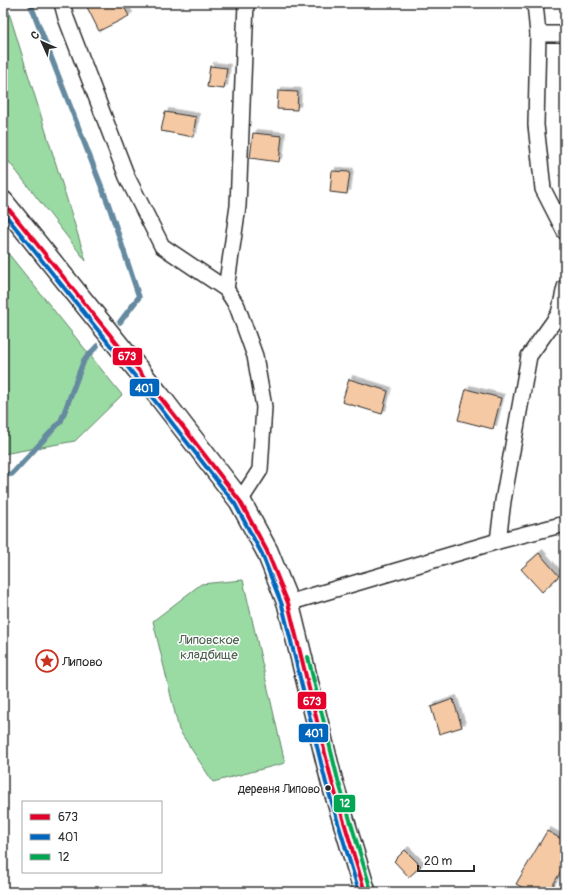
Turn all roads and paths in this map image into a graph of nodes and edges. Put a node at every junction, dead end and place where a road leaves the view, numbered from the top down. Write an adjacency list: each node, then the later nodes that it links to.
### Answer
1 (62, 3): 9 (street)
2 (246, 3): 9 (street)
3 (535, 3): 4 (street)
4 (538, 34): 5 (street); 7 (street)
5 (565, 34)
6 (3, 202): 10 (main road)
7 (565, 232)
8 (565, 287): 12 (street)
9 (226, 289): 10 (street)
10 (240, 501): 13 (main road)
11 (565, 524): 12 (street)
12 (498, 540): 13 (street)
13 (288, 603): 14 (main road)
14 (365, 892)

